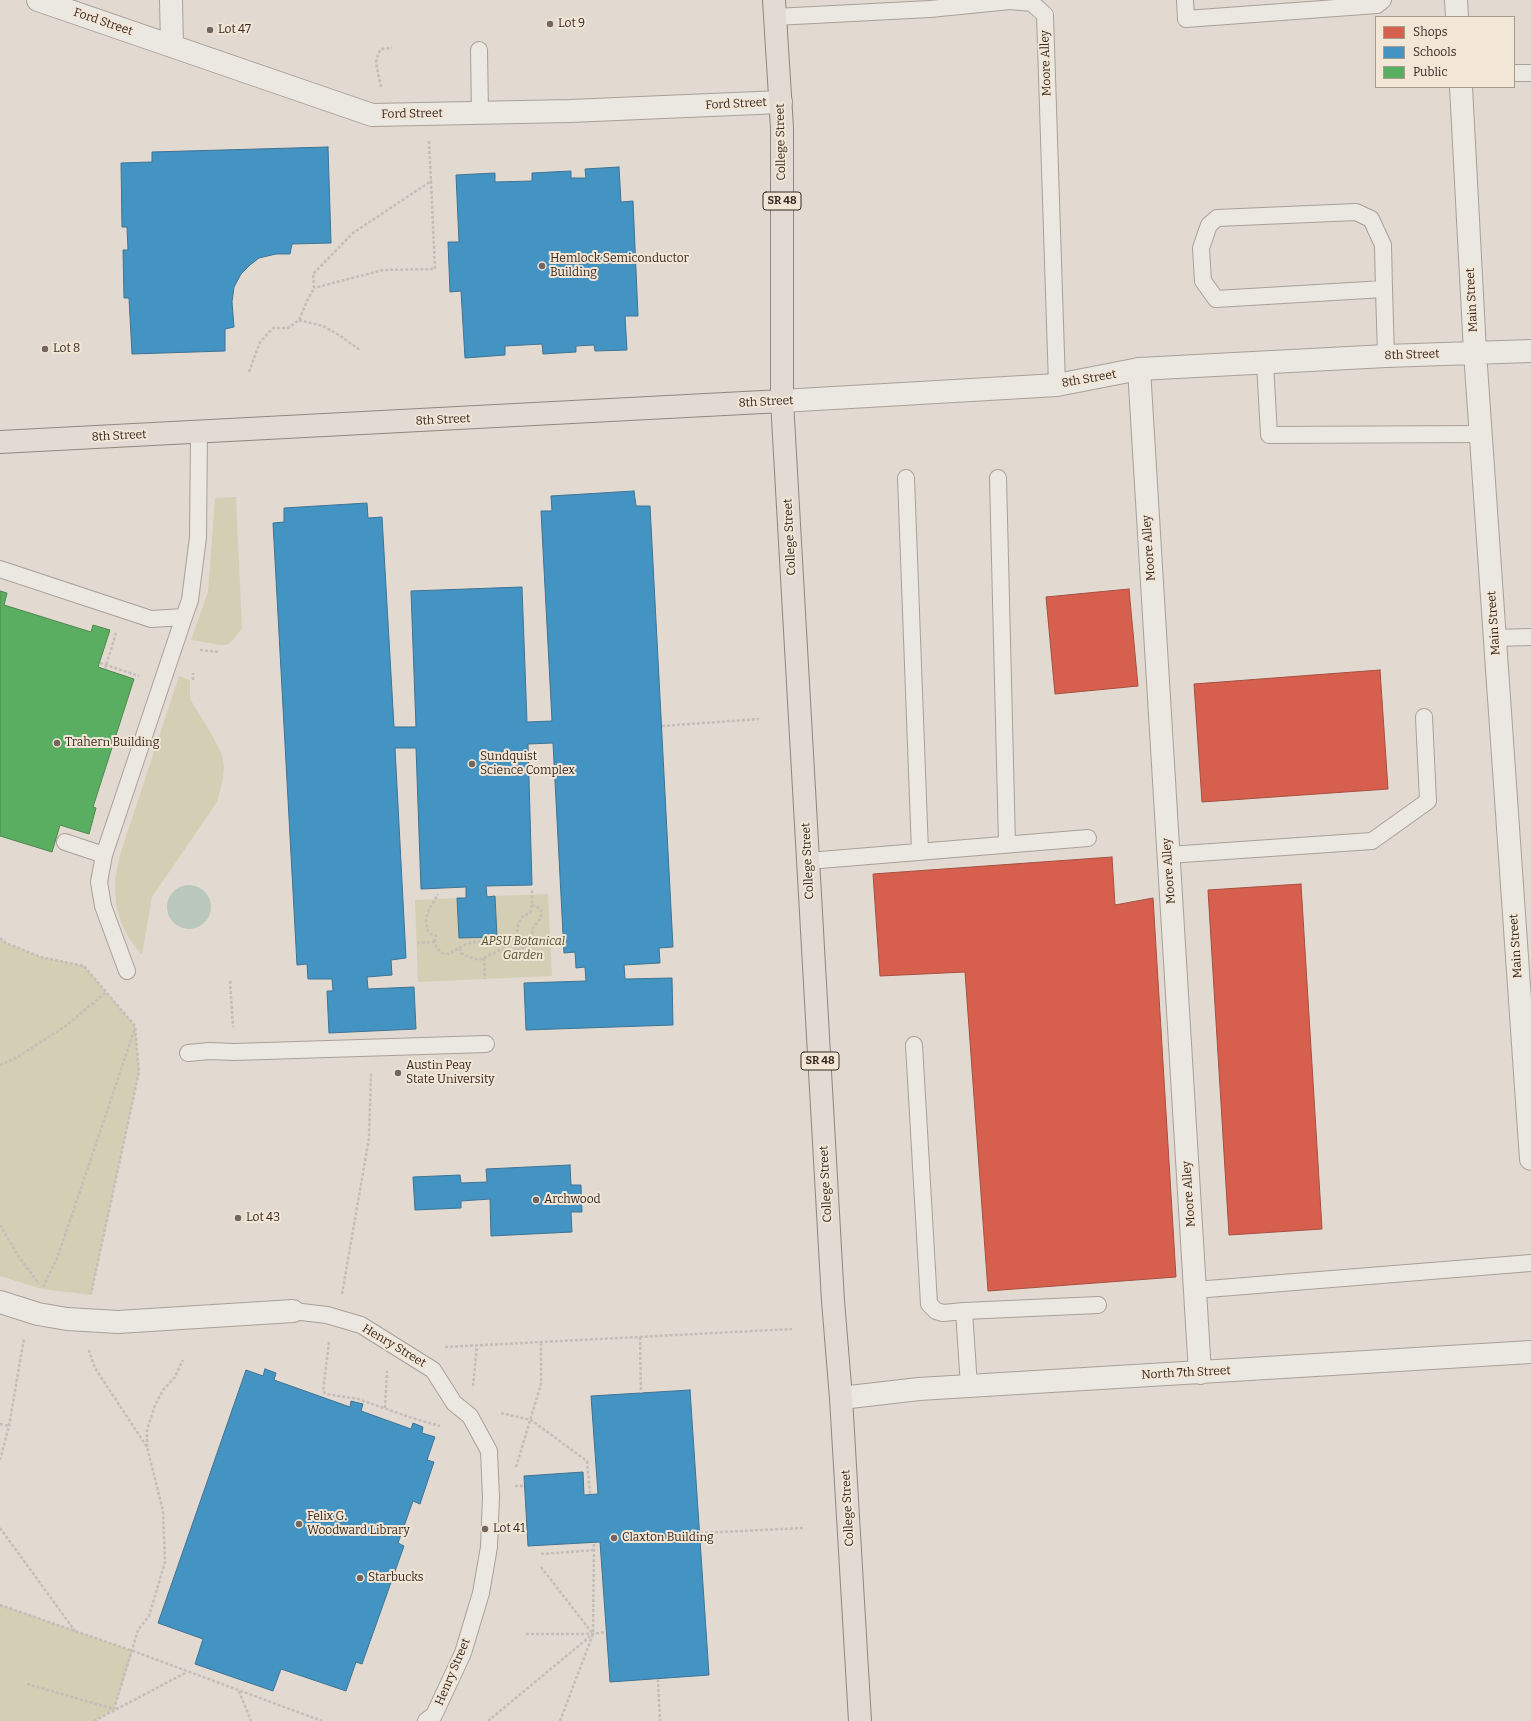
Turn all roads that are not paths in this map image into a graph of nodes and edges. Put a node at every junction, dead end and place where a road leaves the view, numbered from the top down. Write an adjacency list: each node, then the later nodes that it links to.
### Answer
1 (38, 0): 8 (street, Ford Street)
2 (171, 0): 8 (street)
3 (1185, 0): 4 (lane)
4 (1383, 0)
5 (1456, 0): 7 (street)
6 (775, 9): 13 (main road, College Street / SR 48); 21 (lane, Moore Alley)
7 (1457, 16)
8 (172, 46): 14 (street, Ford Street)
9 (479, 50): 14 (lane)
10 (1515, 73): 11 (lane)
11 (1531, 73)
12 (1461, 88): 17 (street, Main Street)
13 (781, 102): 14 (street, Ford Street); 22 (main road, College Street / SR 48)
14 (480, 113)
15 (1384, 289): 15 (lane); 18 (lane)
16 (1531, 351): 17 (street, 8th Street)
17 (1475, 352): 18 (street, 8th Street); 24 (street, Main Street)
18 (1386, 356): 19 (street, 8th Street)
19 (1265, 363): 20 (street, 8th Street); 24 (lane)
20 (1138, 370): 21 (street, 8th Street); 38 (street, Moore Alley)
21 (1057, 385): 22 (street, 8th Street)
22 (782, 402): 23 (main road, 8th Street); 39 (main road, College Street / SR 48)
23 (199, 432): 25 (main road, 8th Street); 29 (lane)
24 (1481, 434): 31 (street, Main Street)
25 (0, 442)
26 (906, 478): 36 (lane)
27 (998, 478): 35 (lane)
28 (0, 569): 29 (lane)
29 (184, 617): 37 (lane)
30 (1531, 637): 31 (lane)
31 (1494, 638): 44 (street, Main Street)
32 (1424, 717): 38 (lane)
33 (1088, 838): 35 (lane)
34 (65, 842): 37 (lane)
35 (1007, 844): 36 (lane)
36 (920, 852): 39 (lane)
37 (104, 855): 40 (lane)
38 (1168, 855): 46 (street, Moore Alley)
39 (808, 861): 54 (main road, College Street / SR 48)
40 (127, 972)
41 (486, 1044): 43 (lane)
42 (914, 1044): 50 (lane)
43 (188, 1053)
44 (1531, 1159)
45 (1531, 1263): 46 (lane)
46 (1195, 1290): 52 (street, Moore Alley)
47 (0, 1302): 49 (street, Henry Street)
48 (1098, 1305): 50 (lane)
49 (293, 1311): 55 (lane, Henry Street)
50 (964, 1311): 53 (lane)
51 (1531, 1352): 52 (street, North 7th Street)
52 (1200, 1373): 53 (street, North 7th Street)
53 (969, 1386): 54 (street, North 7th Street)
54 (841, 1398): 56 (main road, College Street / SR 48)
55 (426, 1721)
56 (860, 1721)

